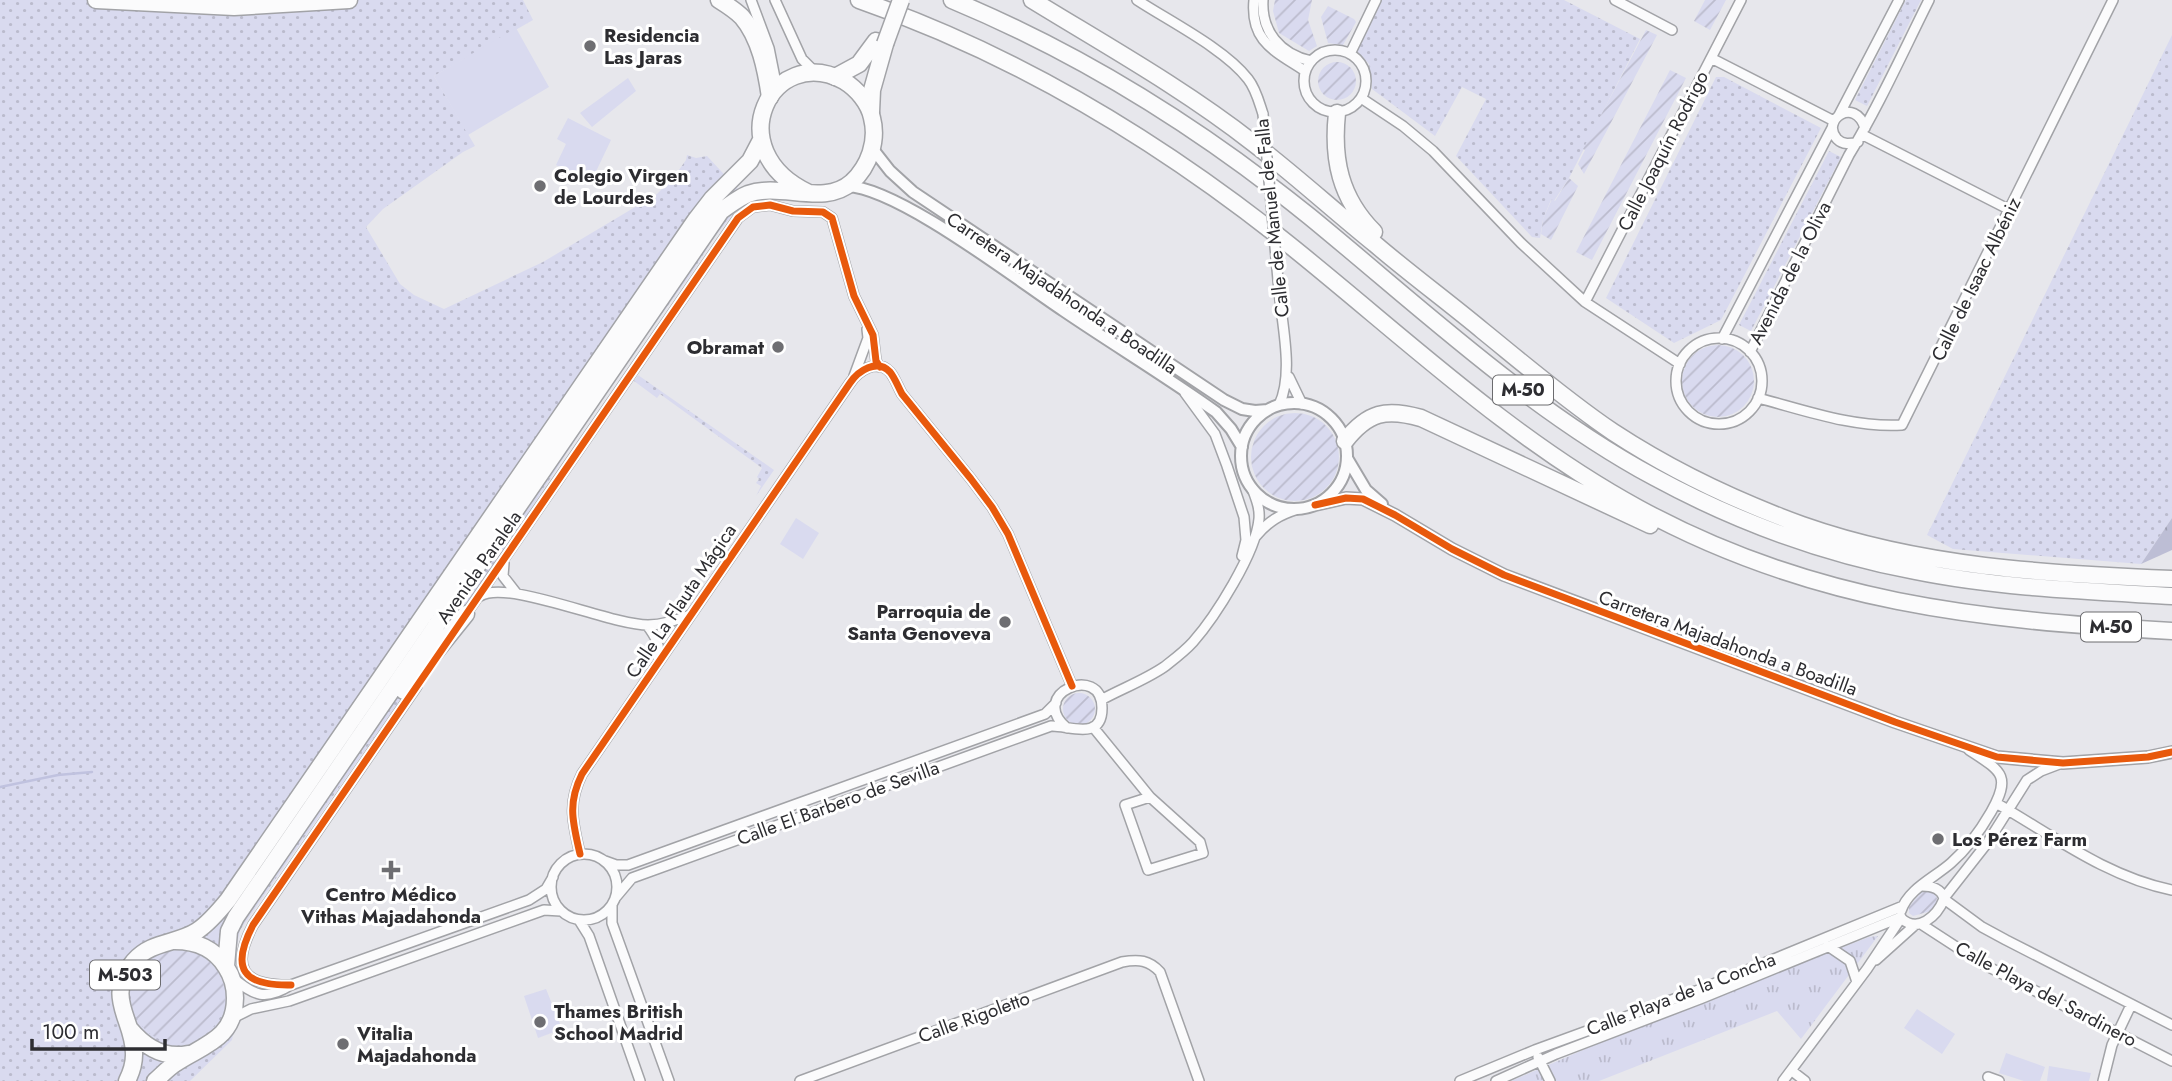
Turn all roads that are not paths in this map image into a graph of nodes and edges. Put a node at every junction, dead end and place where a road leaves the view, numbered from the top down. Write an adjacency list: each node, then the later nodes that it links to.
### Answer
1 (96, 0): 2 (highway)
2 (349, 0)
3 (719, 0): 28 (highway)
4 (775, 0): 26 (street)
5 (859, 0): 68 (highway, M-50)
6 (890, 0): 21 (highway)
7 (901, 0): 21 (highway, bridge)
8 (952, 0): 64 (highway, M-50)
9 (1032, 0): 40 (highway)
10 (1137, 0): 46 (street, Calle de Manuel de Falla, bridge)
11 (1254, 0): 25 (street)
12 (1263, 0): 24 (street)
13 (1374, 0): 22 (street)
14 (1615, 0): 15 (street)
15 (1622, 0)
16 (1741, 0): 23 (street, Calle Joaquín Rodrigo)
17 (1899, 0): 32 (street, Avenida de la Oliva)
18 (1930, 0): 33 (street, Avenida de la Oliva)
19 (2113, 0): 38 (street, Calle de Isaac Albéniz)
20 (752, 4): 28 (street)
21 (880, 42): 27 (highway); 30 (highway)
22 (1347, 53): 24 (street); 29 (street)
23 (1711, 58): 32 (street); 39 (street, Calle Joaquín Rodrigo)
24 (1311, 61): 25 (street)
25 (1305, 71): 31 (street)
26 (815, 72): 27 (highway); 28 (highway)
27 (835, 77): 30 (highway)
28 (773, 92): 34 (highway, M-503)
29 (1361, 98): 31 (street); 39 (street)
30 (871, 112): 35 (highway)
31 (1337, 113): 40 (highway)
32 (1835, 121): 33 (street); 33 (street); 42 (street, Avenida de la Oliva)
33 (1862, 135): 38 (street); 43 (street, Avenida de la Oliva)
34 (761, 140): 37 (highway); 98 (highway, M-503)
35 (872, 148): 36 (highway); 51 (street, Carretera Majadahonda a Boadilla)
36 (847, 186): 37 (highway); 48 (street, Carretera Majadahonda a Boadilla)
37 (809, 193): 85 (highway)
38 (2010, 210): 49 (street, Calle de Isaac Albéniz)
39 (1586, 302): 44 (street)
40 (1469, 319): 62 (highway)
41 (867, 324): 45 (street); 47 (street, Calle La Flauta Mágica); 60 (street, Avenida Paralela)
42 (1723, 339): 43 (street); 44 (street)
43 (1750, 352): 49 (street, Avenida de la Oliva)
44 (1679, 363): 49 (street)
45 (880, 367): 47 (street); 72 (street)
46 (1287, 371): 50 (street, Calle de Manuel de Falla); 51 (street, Calle de Manuel de Falla)
47 (853, 377): 67 (street, Calle La Flauta Mágica)
48 (1182, 388): 53 (street, Carretera Majadahonda a Boadilla); 61 (street)
49 (1758, 398)
50 (1302, 404): 51 (street); 52 (street)
51 (1274, 408): 53 (street)
52 (1345, 441): 54 (street); 68 (highway)
53 (1242, 447): 55 (street)
54 (1347, 458): 56 (street); 58 (street, Carretera Majadahonda a Boadilla)
55 (1252, 488): 57 (street); 59 (street)
56 (1315, 505): 57 (street); 58 (street, Carretera Majadahonda a Boadilla)
57 (1298, 509): 59 (street)
58 (1395, 515): 77 (street, Carretera Majadahonda a Boadilla)
59 (1255, 537): 61 (street)
60 (506, 557): 63 (street); 65 (street, Avenida Paralela)
61 (1239, 571): 73 (street)
62 (2172, 579)
63 (517, 594): 65 (street); 69 (street)
64 (2172, 596)
65 (478, 597): 66 (street, Avenida Paralela)
66 (466, 614): 85 (highway); 103 (street, Avenida Paralela)
67 (691, 614): 69 (street); 71 (street, Calle La Flauta Mágica)
68 (2051, 624): 70 (highway, M-50)
69 (647, 625): 71 (street)
70 (2172, 631)
71 (656, 665): 86 (street, Calle La Flauta Mágica)
72 (1072, 685): 73 (street); 74 (street)
73 (1101, 700): 75 (street)
74 (1056, 703): 76 (street); 87 (street, Calle El Barbero de Sevilla)
75 (1093, 727): 76 (street); 82 (street)
76 (1068, 728): 92 (street, Calle El Barbero de Sevilla)
77 (1965, 747): 81 (street, Carretera Majadahonda a Boadilla); 83 (street)
78 (2172, 752): 79 (street, Carretera Majadahonda a Boadilla)
79 (2148, 757): 80 (street, Carretera Majadahonda a Boadilla); 81 (street, Carretera Majadahonda a Boadilla)
80 (2172, 759)
81 (2063, 763): 84 (street)
82 (1150, 797): 82 (street)
83 (1996, 803): 84 (street); 89 (street)
84 (2008, 810): 90 (street); 91 (street)
85 (296, 832): 101 (highway)
86 (580, 854): 87 (street); 88 (street)
87 (605, 861): 92 (street)
88 (553, 877): 94 (street); 103 (street)
89 (1922, 886): 91 (street); 93 (street)
90 (2172, 891)
91 (1944, 898): 97 (street); 104 (street, Calle Playa del Sardinero)
92 (614, 901): 96 (street); 118 (street)
93 (1903, 906): 95 (street); 109 (street, Calle Playa de la Concha)
94 (561, 911): 96 (street); 105 (street)
95 (1901, 918): 97 (street); 99 (street, Calle Playa de la Concha); 100 (street)
96 (579, 920): 117 (street)
97 (1918, 924): 100 (street); 108 (street, Calle Playa del Sardinero)
98 (169, 941): 101 (highway, M-503); 107 (highway, M-503)
99 (1828, 946): 102 (street); 111 (street, Calle Playa de la Concha)
100 (1867, 969): 102 (street)
101 (228, 971): 103 (street); 105 (highway)
102 (1857, 982): 113 (street)
103 (291, 985)
104 (2131, 1005): 106 (street, Calle Playa del Sardinero); 108 (street)
105 (231, 1019): 110 (highway)
106 (2172, 1025)
107 (130, 1029): 110 (highway); 115 (highway, M-503)
108 (2118, 1033): 112 (street, Calle Playa del Sardinero); 127 (street)
109 (1535, 1050): 111 (street); 121 (street, Calle Playa de la Concha)
110 (197, 1052): 116 (highway)
111 (1540, 1061): 122 (street, Calle Playa de la Concha); 123 (street)
112 (2172, 1061)
113 (1792, 1071): 124 (street); 125 (street)
114 (1989, 1077): 126 (street)
115 (127, 1081)
116 (155, 1081)
117 (640, 1081)
118 (669, 1081)
119 (800, 1081): 120 (street, Calle Rigoletto)
120 (1199, 1081)
121 (1460, 1081)
122 (1496, 1081)
123 (1550, 1081)
124 (1783, 1081)
125 (1805, 1081)
126 (1999, 1081)
127 (2103, 1081)

